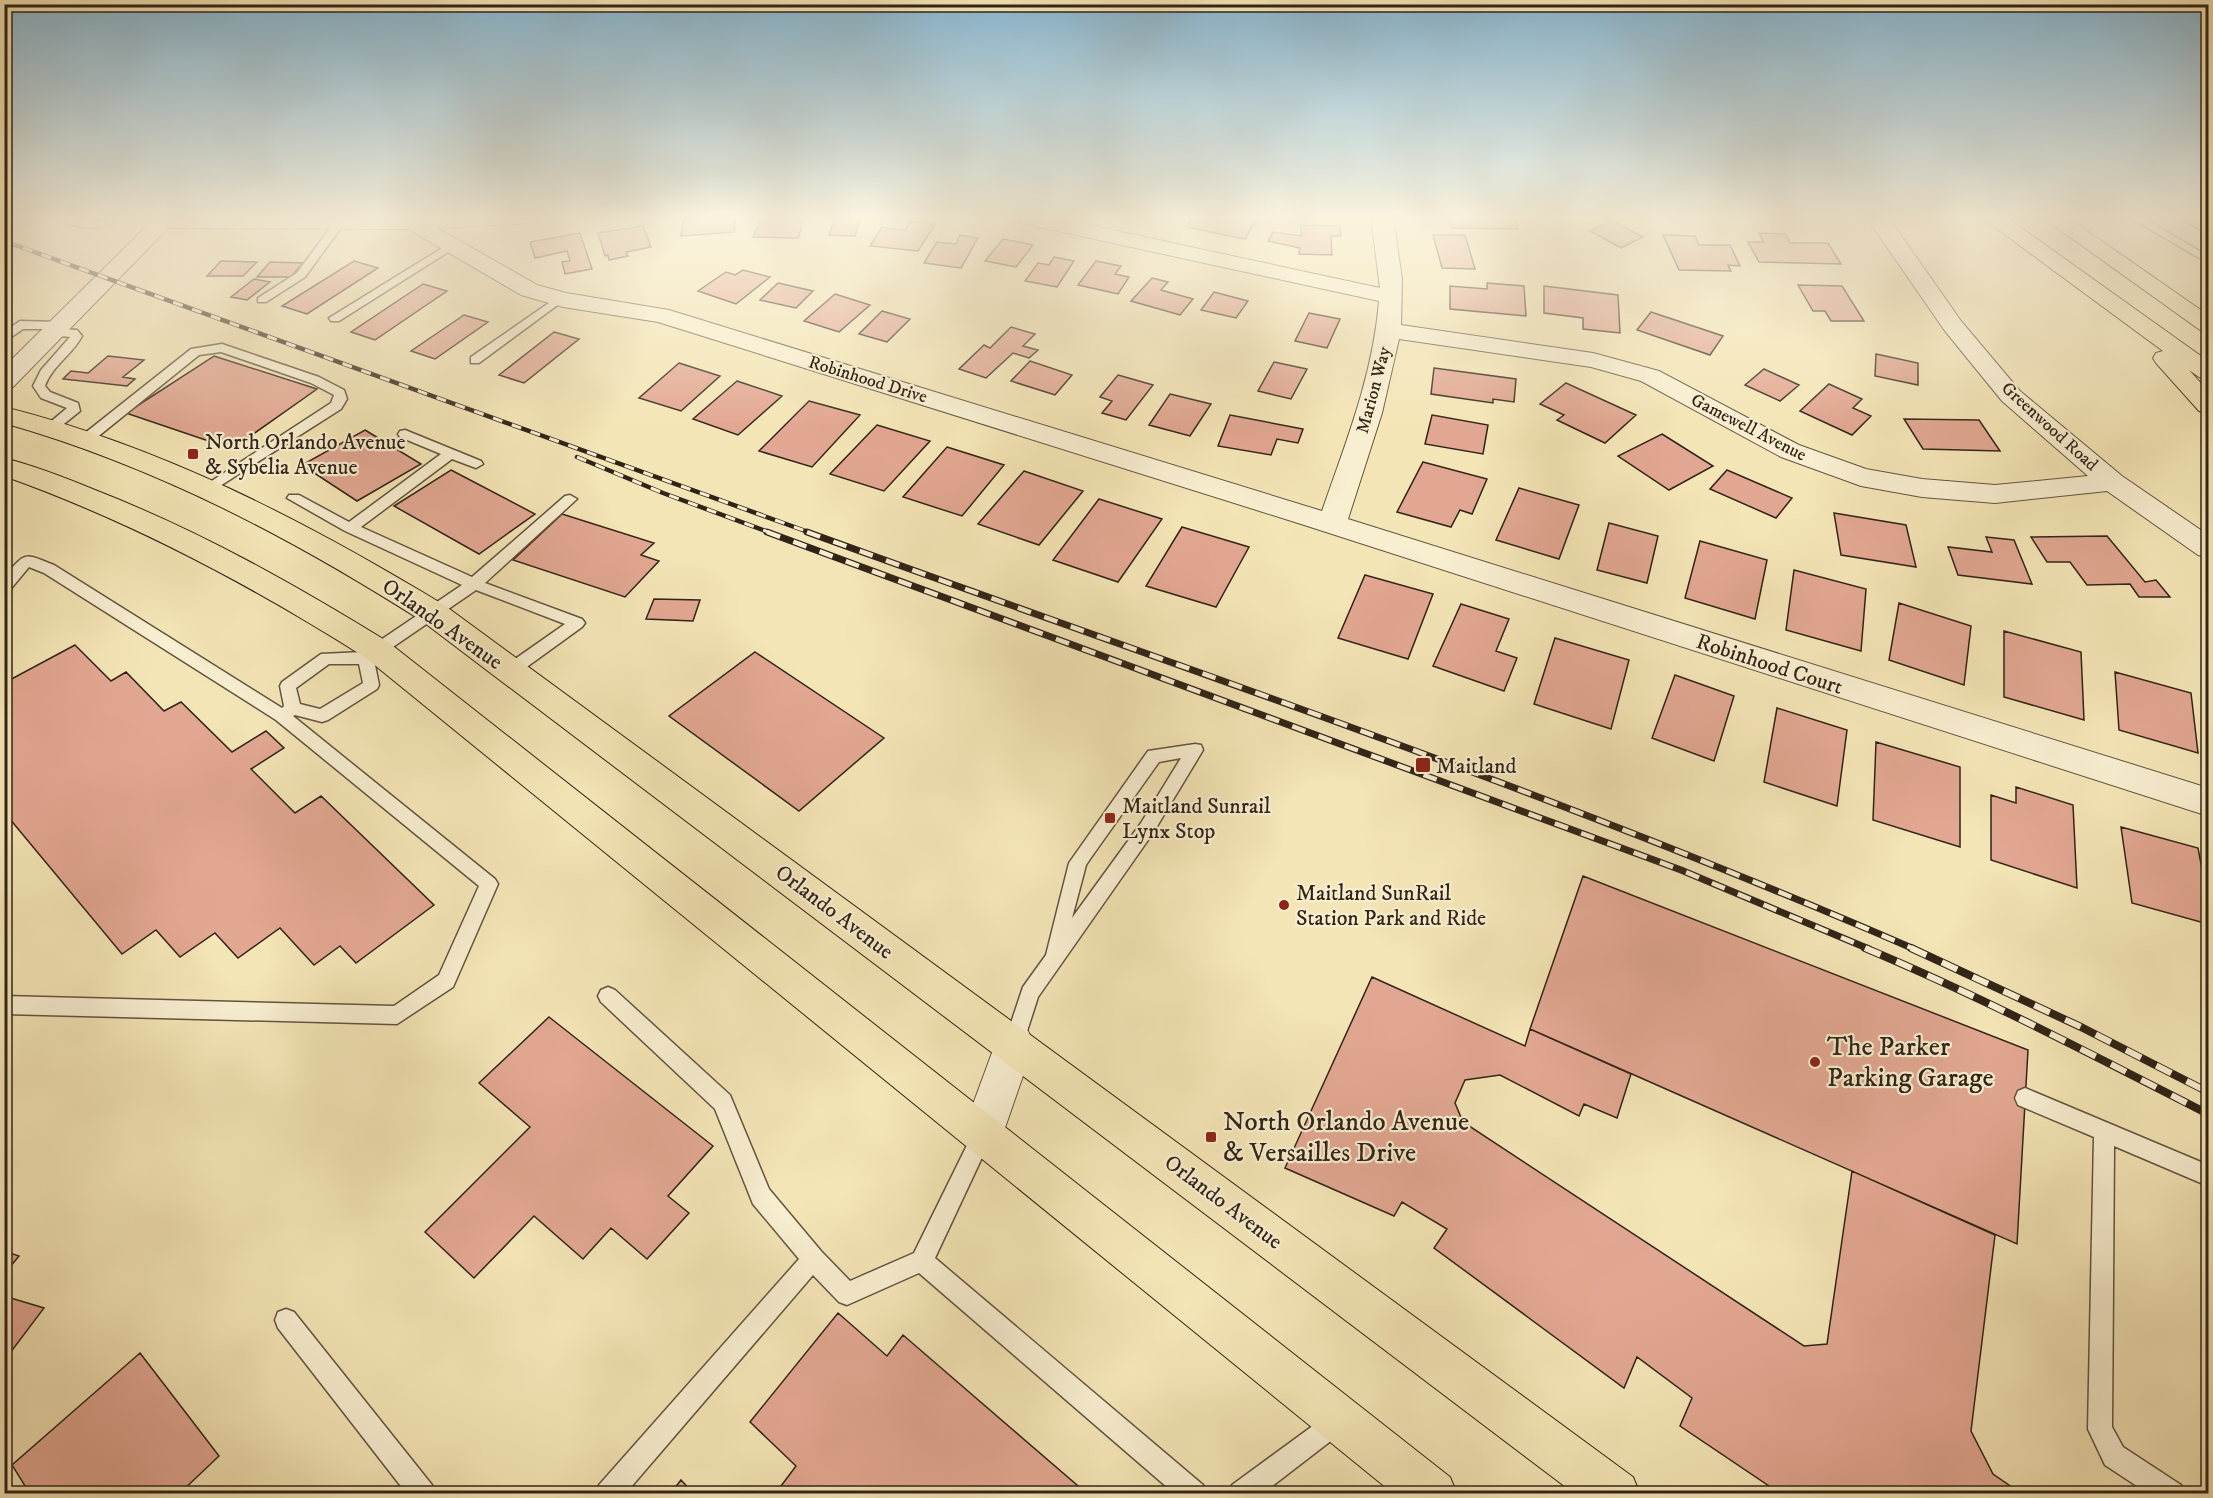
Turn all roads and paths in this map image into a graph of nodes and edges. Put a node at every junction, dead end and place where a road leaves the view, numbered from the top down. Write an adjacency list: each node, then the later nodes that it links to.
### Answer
1 (99, 287): 16 (street)
2 (282, 287): 13 (lane)
3 (385, 287): 14 (lane)
4 (525, 287): 12 (street, Robinhood Drive)
5 (1344, 287): 11 (street)
6 (1391, 287): 11 (street, Marion Way)
7 (1926, 287): 30 (street, Greenwood Road)
8 (2084, 287): 22 (main road)
9 (2088, 287): 20 (main road)
10 (2152, 287): 15 (main road)
11 (1391, 297): 17 (street, Marion Way)
12 (559, 299): 19 (lane); 34 (street, Robinhood Drive)
13 (262, 300)
14 (335, 318)
15 (2208, 326)
16 (57, 329): 18 (lane); 21 (street); 24 (lane)
17 (1389, 330): 30 (street, Gamewell Avenue); 34 (street, Marion Way)
18 (4, 339)
19 (475, 360)
20 (2208, 372)
21 (4, 382)
22 (2208, 406)
23 (4, 415): 24 (main road, Orlando Avenue)
24 (49, 429): 26 (main road, Orlando Avenue)
25 (405, 434): 27 (lane)
26 (84, 440): 31 (main road, Orlando Avenue); 31 (lane)
27 (451, 453): 28 (lane); 35 (lane)
28 (476, 464)
29 (4, 466): 40 (main road)
30 (2112, 482): 36 (street, Greenwood Road)
31 (209, 489): 39 (main road, Orlando Avenue)
32 (294, 498): 35 (lane)
33 (570, 499): 37 (lane)
34 (1332, 524): 43 (street, Robinhood Court)
35 (350, 528): 37 (lane)
36 (2208, 548)
37 (474, 584): 39 (lane); 41 (lane)
38 (4, 586): 42 (lane)
39 (433, 613): 40 (lane); 41 (main road, Orlando Avenue)
40 (371, 654): 42 (lane); 42 (lane); 50 (main road)
41 (511, 670): 47 (main road, Orlando Avenue)
42 (288, 712): 46 (lane)
43 (2208, 802)
44 (1050, 965): 44 (lane); 47 (lane)
45 (608, 996): 52 (lane)
46 (4, 1005)
47 (1014, 1044): 50 (street); 61 (main road, Orlando Avenue)
48 (2025, 1098): 49 (lane)
49 (2104, 1131): 51 (lane); 62 (lane)
50 (984, 1134): 53 (lane); 55 (main road)
51 (2208, 1175)
52 (813, 1258): 53 (lane); 57 (lane)
53 (922, 1261): 58 (lane)
54 (286, 1320): 56 (lane)
55 (1340, 1419): 59 (lane); 60 (main road)
56 (423, 1494)
57 (608, 1494)
58 (1194, 1494)
59 (1241, 1494)
60 (1434, 1494)
61 (1616, 1494)
62 (2172, 1494)

